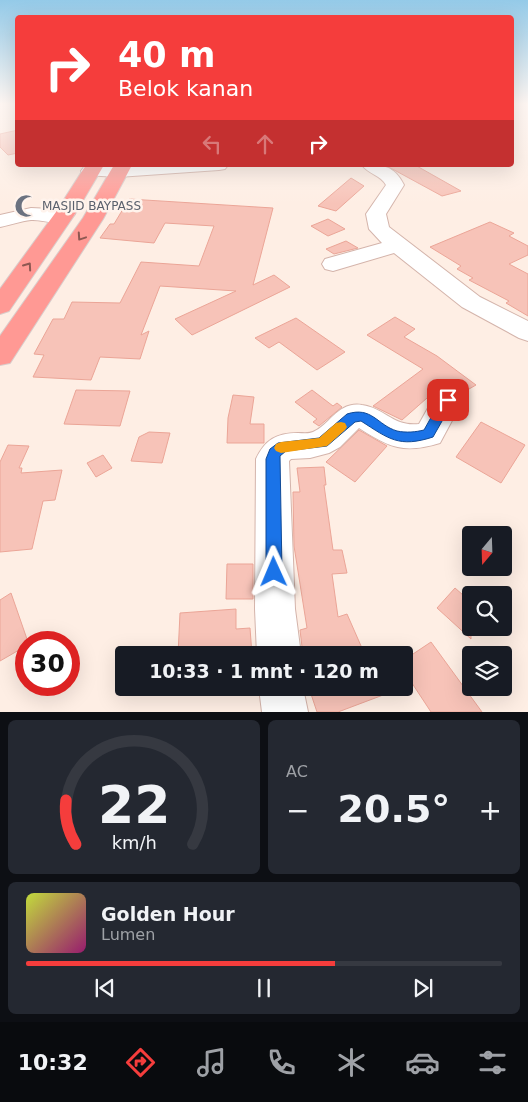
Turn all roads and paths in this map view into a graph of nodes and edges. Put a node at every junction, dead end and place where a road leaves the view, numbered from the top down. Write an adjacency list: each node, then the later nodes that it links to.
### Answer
1 (170, 167): 4 (street)
2 (374, 167): 7 (street)
3 (92, 168): 4 (street); 5 (highway)
4 (120, 169): 11 (highway, one-way to 11)
5 (65, 214): 6 (street); 9 (highway, one-way to 5)
6 (0, 221)
7 (399, 245): 8 (street); 10 (street)
8 (333, 264)
9 (0, 306)
10 (528, 332)
11 (0, 356)
12 (448, 400): 13 (street)
13 (278, 646)
14 (282, 696): 15 (street)
15 (285, 712)

